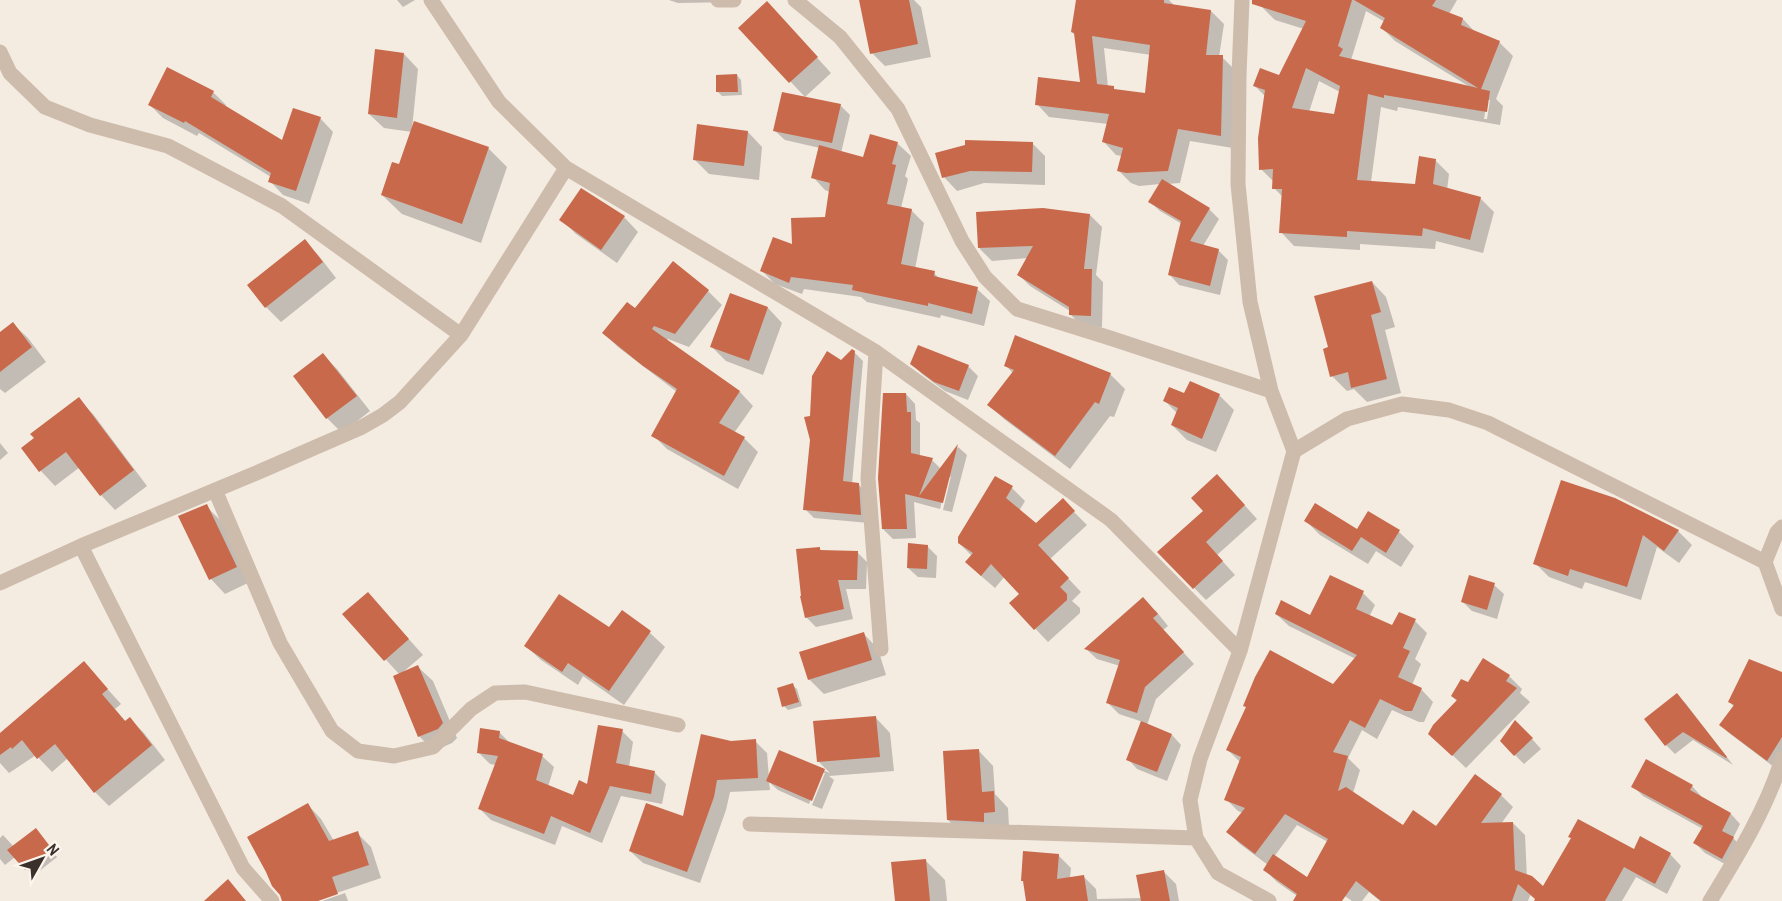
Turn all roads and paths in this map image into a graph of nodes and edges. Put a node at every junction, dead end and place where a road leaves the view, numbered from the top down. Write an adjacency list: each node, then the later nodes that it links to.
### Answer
1 (431, 0): 7 (street)
2 (718, 0): 3 (street)
3 (734, 0)
4 (795, 0): 10 (street)
5 (1242, 0): 10 (street)
6 (0, 52): 8 (street)
7 (566, 168): 8 (street); 9 (street)
8 (461, 335): 12 (street)
9 (876, 352): 18 (street); 19 (street)
10 (1271, 391): 11 (street)
11 (1294, 451): 15 (street); 19 (street)
12 (215, 490): 14 (street); 20 (street)
13 (1782, 527): 15 (street)
14 (81, 546): 16 (street); 24 (street)
15 (1765, 562): 17 (street)
16 (0, 583)
17 (1782, 609)
18 (881, 649)
19 (1240, 651): 23 (street)
20 (678, 725)
21 (1782, 759): 26 (street)
22 (750, 824): 23 (street)
23 (1196, 838): 25 (street)
24 (272, 901)
25 (1269, 901)
26 (1710, 901)

